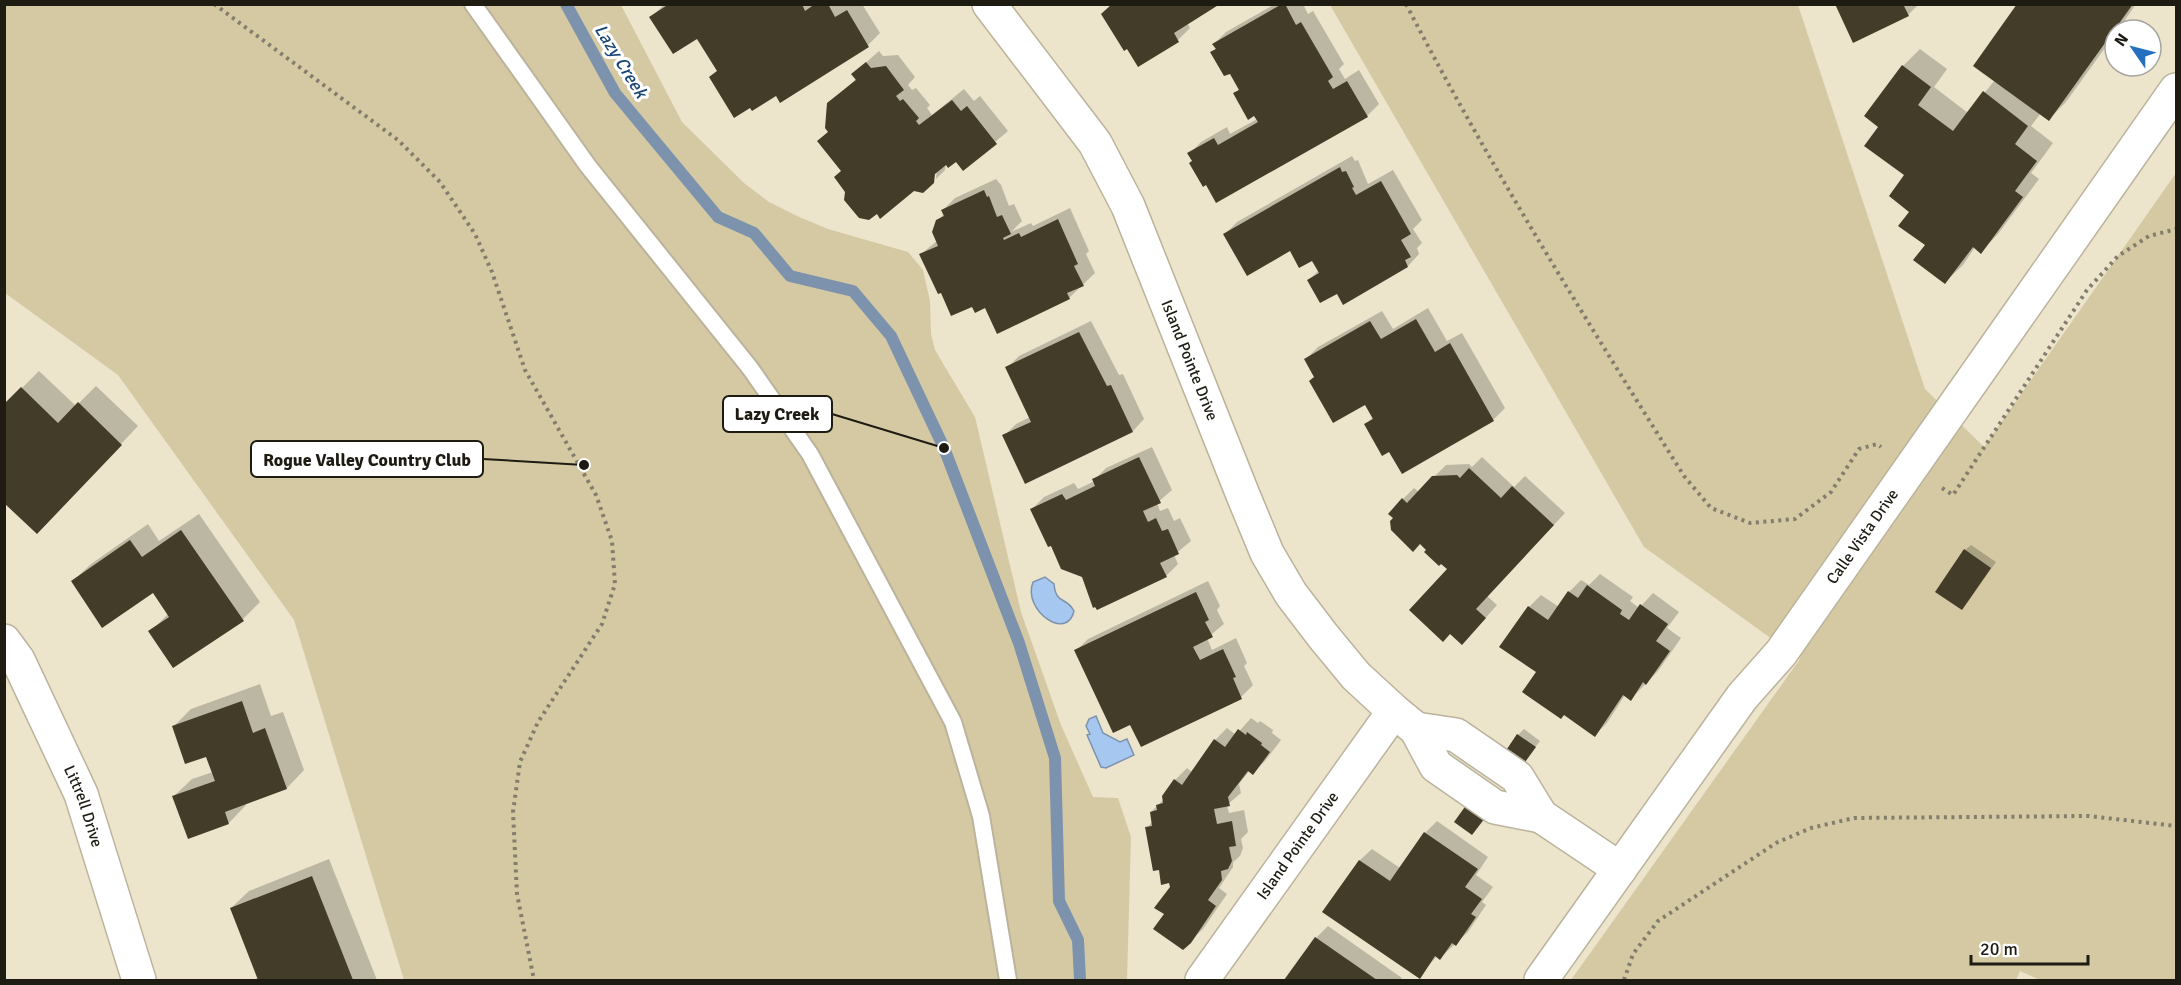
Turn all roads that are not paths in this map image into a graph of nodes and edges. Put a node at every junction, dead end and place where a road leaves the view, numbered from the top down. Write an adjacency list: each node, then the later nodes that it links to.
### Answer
1 (473, 4): 8 (lane)
2 (989, 4): 5 (street, Island Pointe Drive)
3 (2176, 90): 6 (street, Calle Vista Drive)
4 (4, 641): 7 (street, Littrell Drive)
5 (1405, 720): 6 (street); 9 (street, Island Pointe Drive)
6 (1620, 869): 10 (street, Calle Vista Drive)
7 (139, 981)
8 (1008, 981)
9 (1202, 981)
10 (1541, 981)

